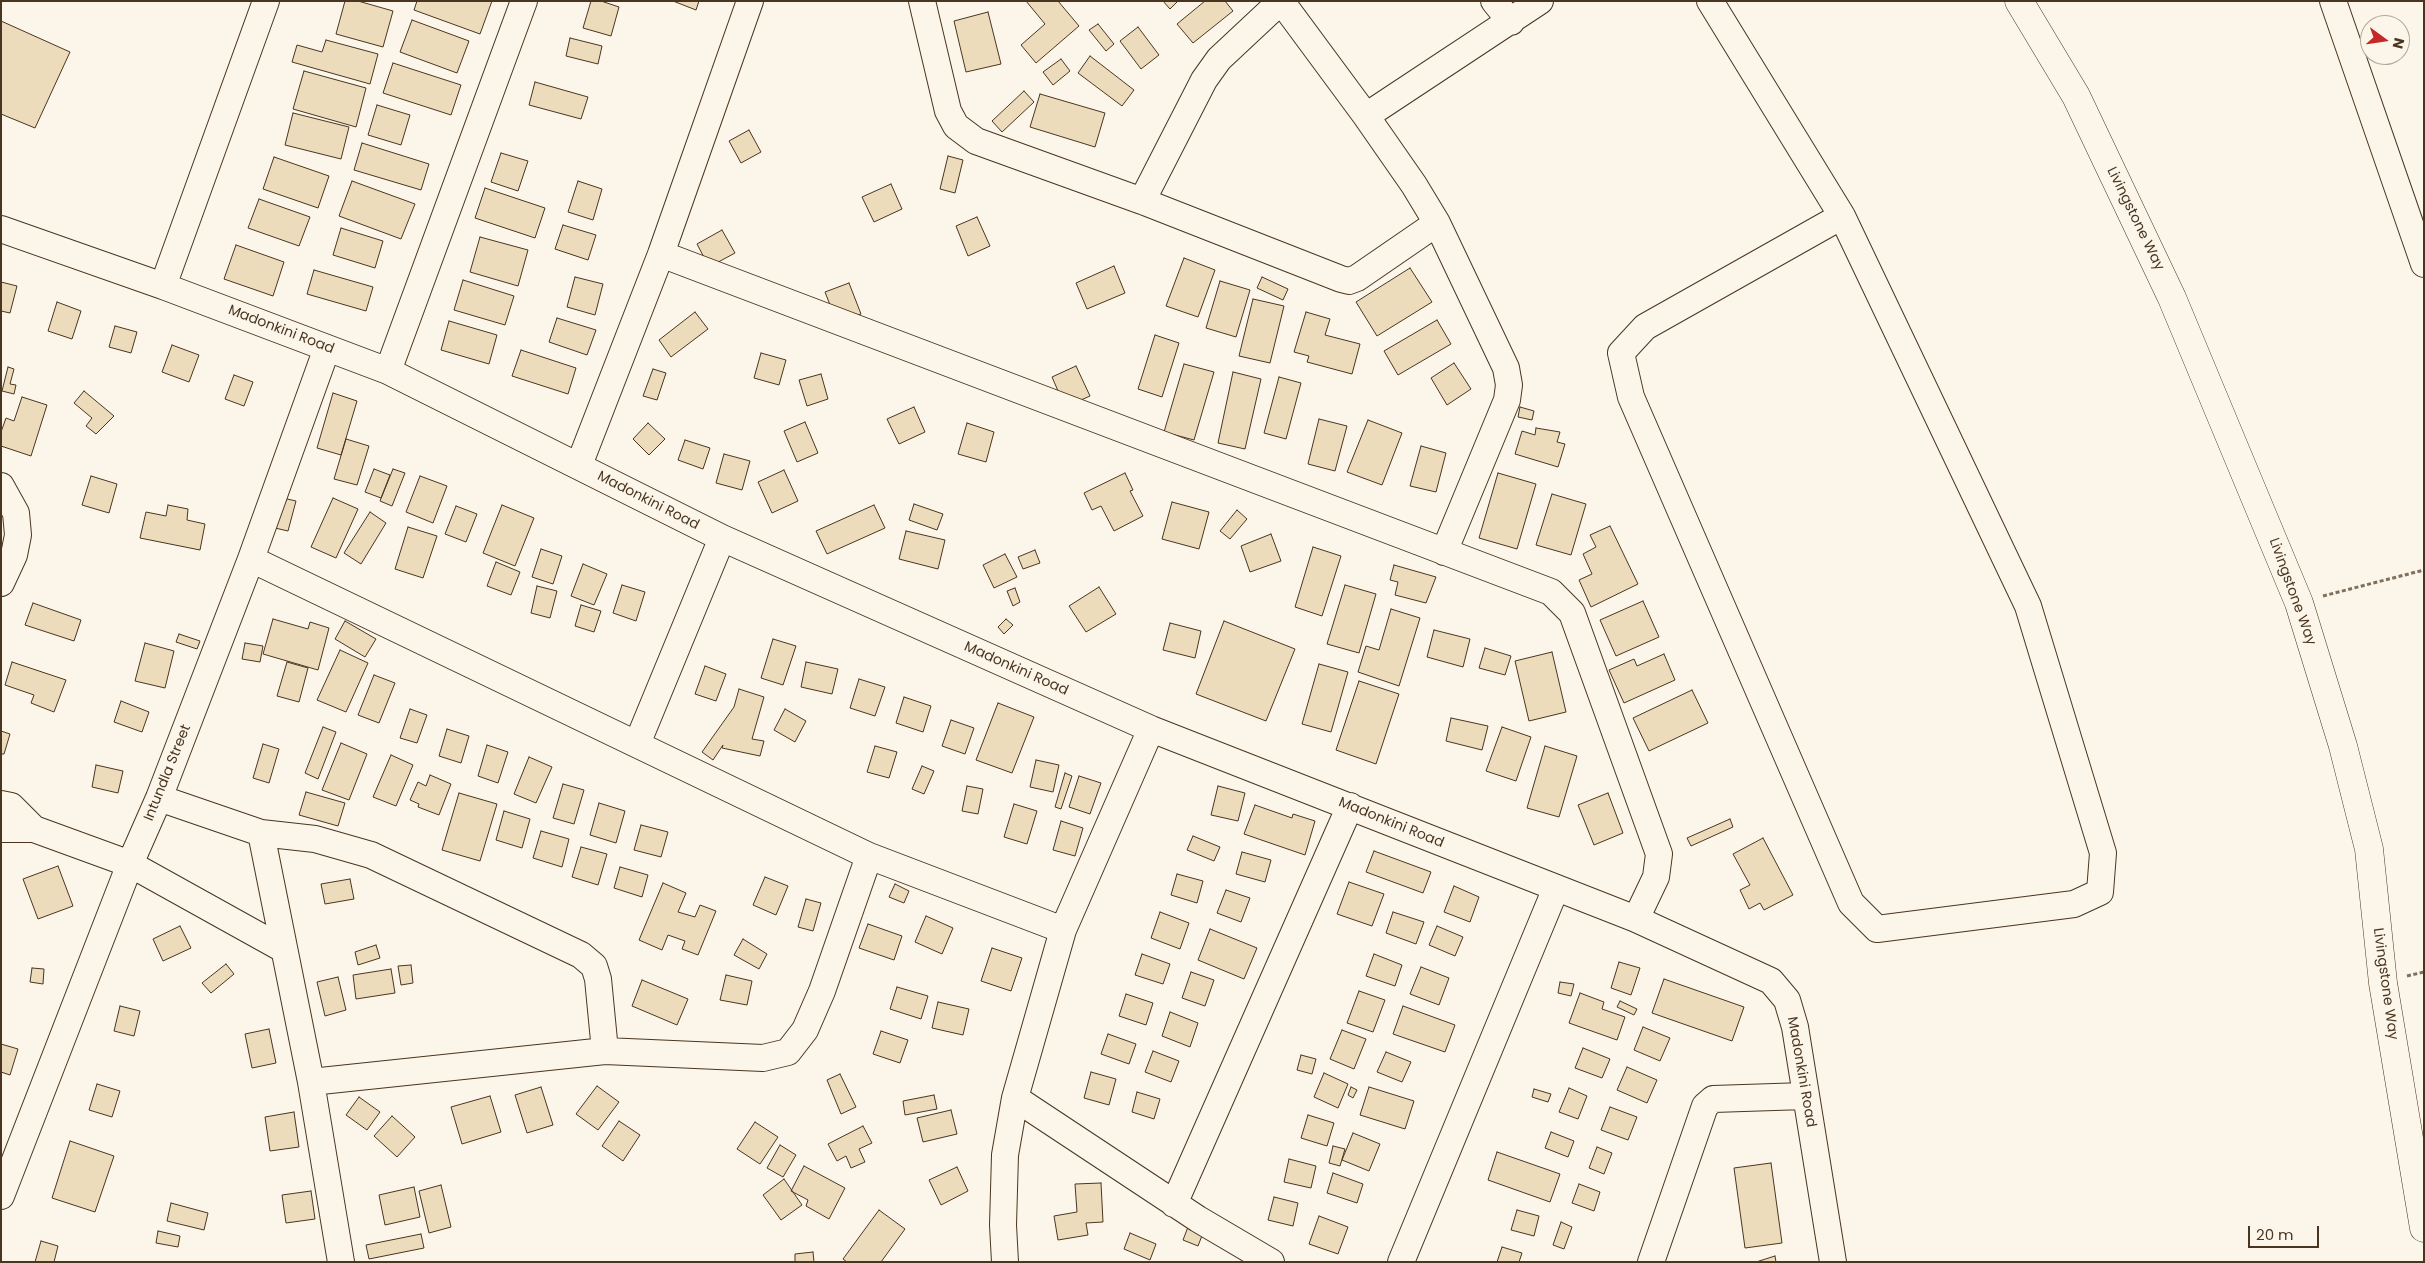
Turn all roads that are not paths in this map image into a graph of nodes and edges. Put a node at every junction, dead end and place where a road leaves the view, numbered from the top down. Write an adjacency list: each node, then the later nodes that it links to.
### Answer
1 (266, 1): 19 (street)
2 (524, 1): 21 (street)
3 (750, 1): 17 (street)
4 (922, 1): 13 (street)
5 (1281, 1): 12 (street); 13 (street)
6 (1494, 1): 11 (street)
7 (1540, 1): 11 (street)
8 (1710, 1): 14 (street)
9 (2019, 1): 48 (highway, Livingstone Way)
10 (2333, 1): 18 (street)
11 (1511, 22): 12 (street)
12 (1366, 116): 15 (street)
13 (1142, 201): 15 (street)
14 (1842, 216): 14 (street)
15 (1437, 222): 25 (street)
16 (1, 229): 19 (street, Madonkini Road)
17 (661, 254): 22 (street); 25 (street)
18 (2424, 264)
19 (163, 286): 20 (street, Madonkini Road)
20 (327, 348): 21 (street, Madonkini Road); 26 (street, Intundla Street)
21 (388, 371): 22 (street, Madonkini Road)
22 (578, 465): 24 (street, Madonkini Road)
23 (1, 486): 27 (street)
24 (722, 538): 28 (street, Madonkini Road); 29 (street)
25 (1444, 552): 39 (street)
26 (250, 560): 29 (street); 30 (street, Intundla Street)
27 (1, 583)
28 (1151, 729): 32 (street, Madonkini Road); 40 (street)
29 (637, 744): 36 (street)
30 (159, 798): 35 (street); 37 (street, Intundla Street)
31 (1, 804): 34 (street)
32 (1350, 806): 38 (street, Madonkini Road); 47 (street)
33 (1, 829): 34 (street)
34 (34, 829): 37 (street)
35 (261, 833): 41 (street); 42 (street)
36 (869, 856): 40 (street); 42 (street)
37 (130, 864): 41 (street); 46 (street, Intundla Street)
38 (1556, 888): 39 (street, Madonkini Road); 52 (street)
39 (1636, 919): 44 (street, Madonkini Road)
40 (1063, 930): 45 (street)
41 (283, 949): 43 (street)
42 (605, 1052): 43 (street)
43 (311, 1082): 49 (street)
44 (1805, 1096): 53 (street); 54 (street, Madonkini Road)
45 (1015, 1098): 47 (street); 50 (street)
46 (1, 1196)
47 (1174, 1204): 51 (street)
48 (2424, 1228)
49 (341, 1262)
50 (1006, 1262)
51 (1271, 1262)
52 (1401, 1262)
53 (1651, 1262)
54 (1833, 1262)

